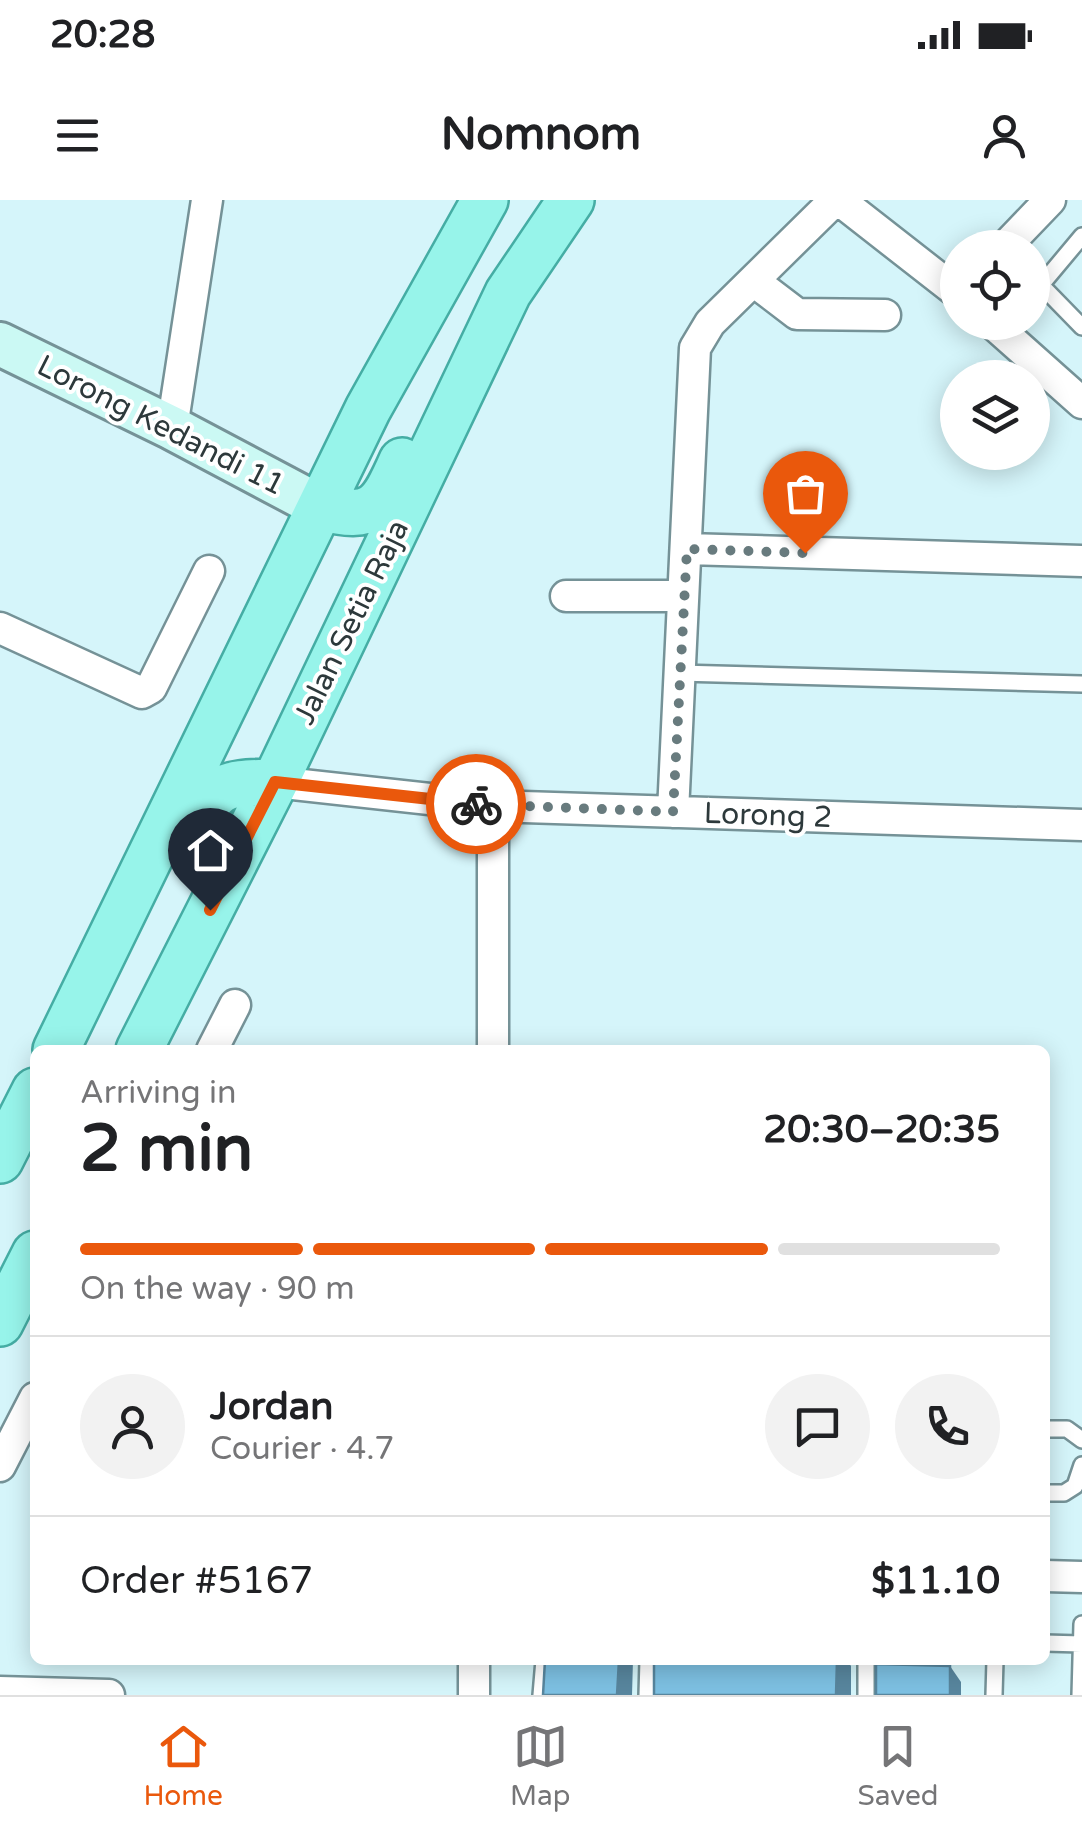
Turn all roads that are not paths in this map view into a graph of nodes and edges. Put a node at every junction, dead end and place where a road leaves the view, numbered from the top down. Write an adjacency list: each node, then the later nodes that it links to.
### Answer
1 (208, 200): 18 (street)
2 (485, 200): 17 (main road)
3 (508, 200): 17 (main road)
4 (542, 200): 19 (main road)
5 (571, 200): 28 (main road, Jalan Setia Raja)
6 (837, 200): 10 (street); 11 (street)
7 (1050, 200): 8 (street)
8 (1021, 230)
9 (1082, 236): 13 (lane)
10 (940, 279)
11 (754, 282): 12 (street); 20 (street)
12 (885, 315)
13 (1082, 327)
14 (1011, 340): 16 (street)
15 (0, 345): 18 (street, Lorong Kedandi 11)
16 (1082, 403)
17 (368, 409): 19 (main road)
18 (172, 428): 19 (street, Lorong Kedandi 11)
19 (321, 507): 32 (main road)
20 (687, 549): 21 (street); 24 (street)
21 (1082, 562)
22 (209, 572): 25 (street)
23 (566, 596): 24 (street)
24 (682, 596): 26 (street)
25 (0, 628)
26 (679, 673): 27 (lane); 30 (street)
27 (1082, 684)
28 (275, 782): 29 (street, Lorong 2); 32 (main road); 35 (main road, Jalan Setia Raja)
29 (494, 806): 30 (street, Lorong 2); 37 (street)
30 (673, 812): 31 (street, Lorong 2)
31 (1082, 825)
32 (106, 953): 34 (main road)
33 (235, 1005): 36 (street)
34 (59, 1045)
35 (142, 1045)
36 (215, 1045)
37 (493, 1045)
38 (30, 1101): 39 (main road)
39 (0, 1160)
40 (30, 1264): 41 (main road)
41 (0, 1323)
42 (30, 1408): 46 (street)
43 (1050, 1429): 44 (lane)
44 (1082, 1440)
45 (1082, 1464): 47 (lane)
46 (0, 1466)
47 (1050, 1494)
48 (1050, 1576): 49 (street)
49 (1082, 1577)
50 (1082, 1624): 52 (lane)
51 (1050, 1643): 52 (lane)
52 (1080, 1644): 65 (lane)
53 (474, 1665): 60 (street)
54 (544, 1665): 61 (lane)
55 (648, 1665): 62 (lane)
56 (866, 1665): 63 (lane)
57 (994, 1665): 64 (lane)
58 (0, 1692): 59 (street)
59 (109, 1695)
60 (474, 1695)
61 (541, 1695)
62 (647, 1695)
63 (866, 1695)
64 (994, 1695)
65 (1080, 1695)

